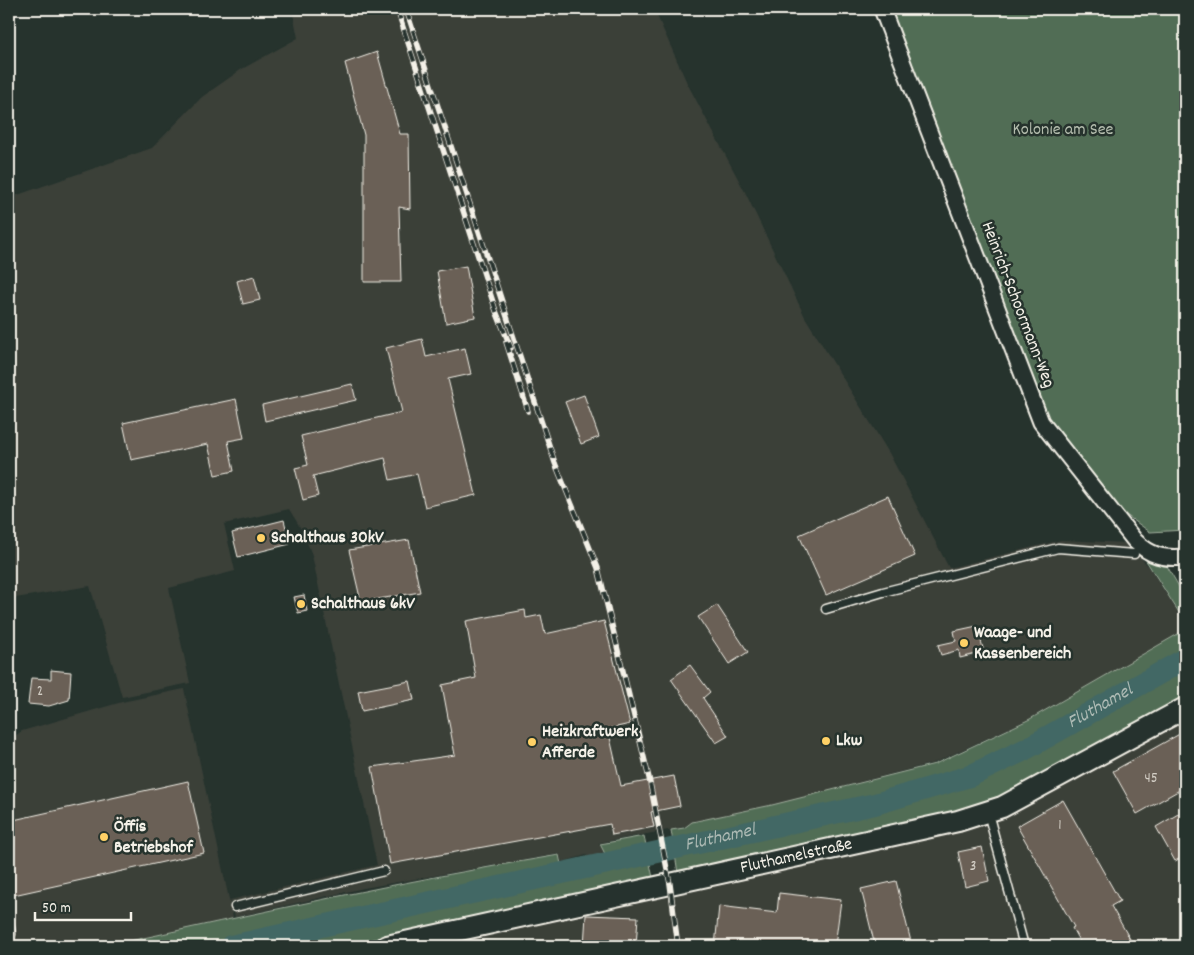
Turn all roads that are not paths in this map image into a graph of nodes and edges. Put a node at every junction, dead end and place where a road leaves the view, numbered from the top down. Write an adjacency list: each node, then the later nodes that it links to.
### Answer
1 (882, 9): 3 (street, Heinrich-Schoormann-Weg)
2 (1134, 554): 4 (lane)
3 (1185, 558)
4 (826, 609)
5 (1185, 708): 6 (main road, Fluthamelstraße)
6 (988, 812): 11 (main road, Fluthamelstraße); 12 (lane)
7 (384, 871): 8 (lane)
8 (235, 907)
9 (9, 922): 10 (lane)
10 (9, 940)
11 (386, 946)
12 (1024, 946)

